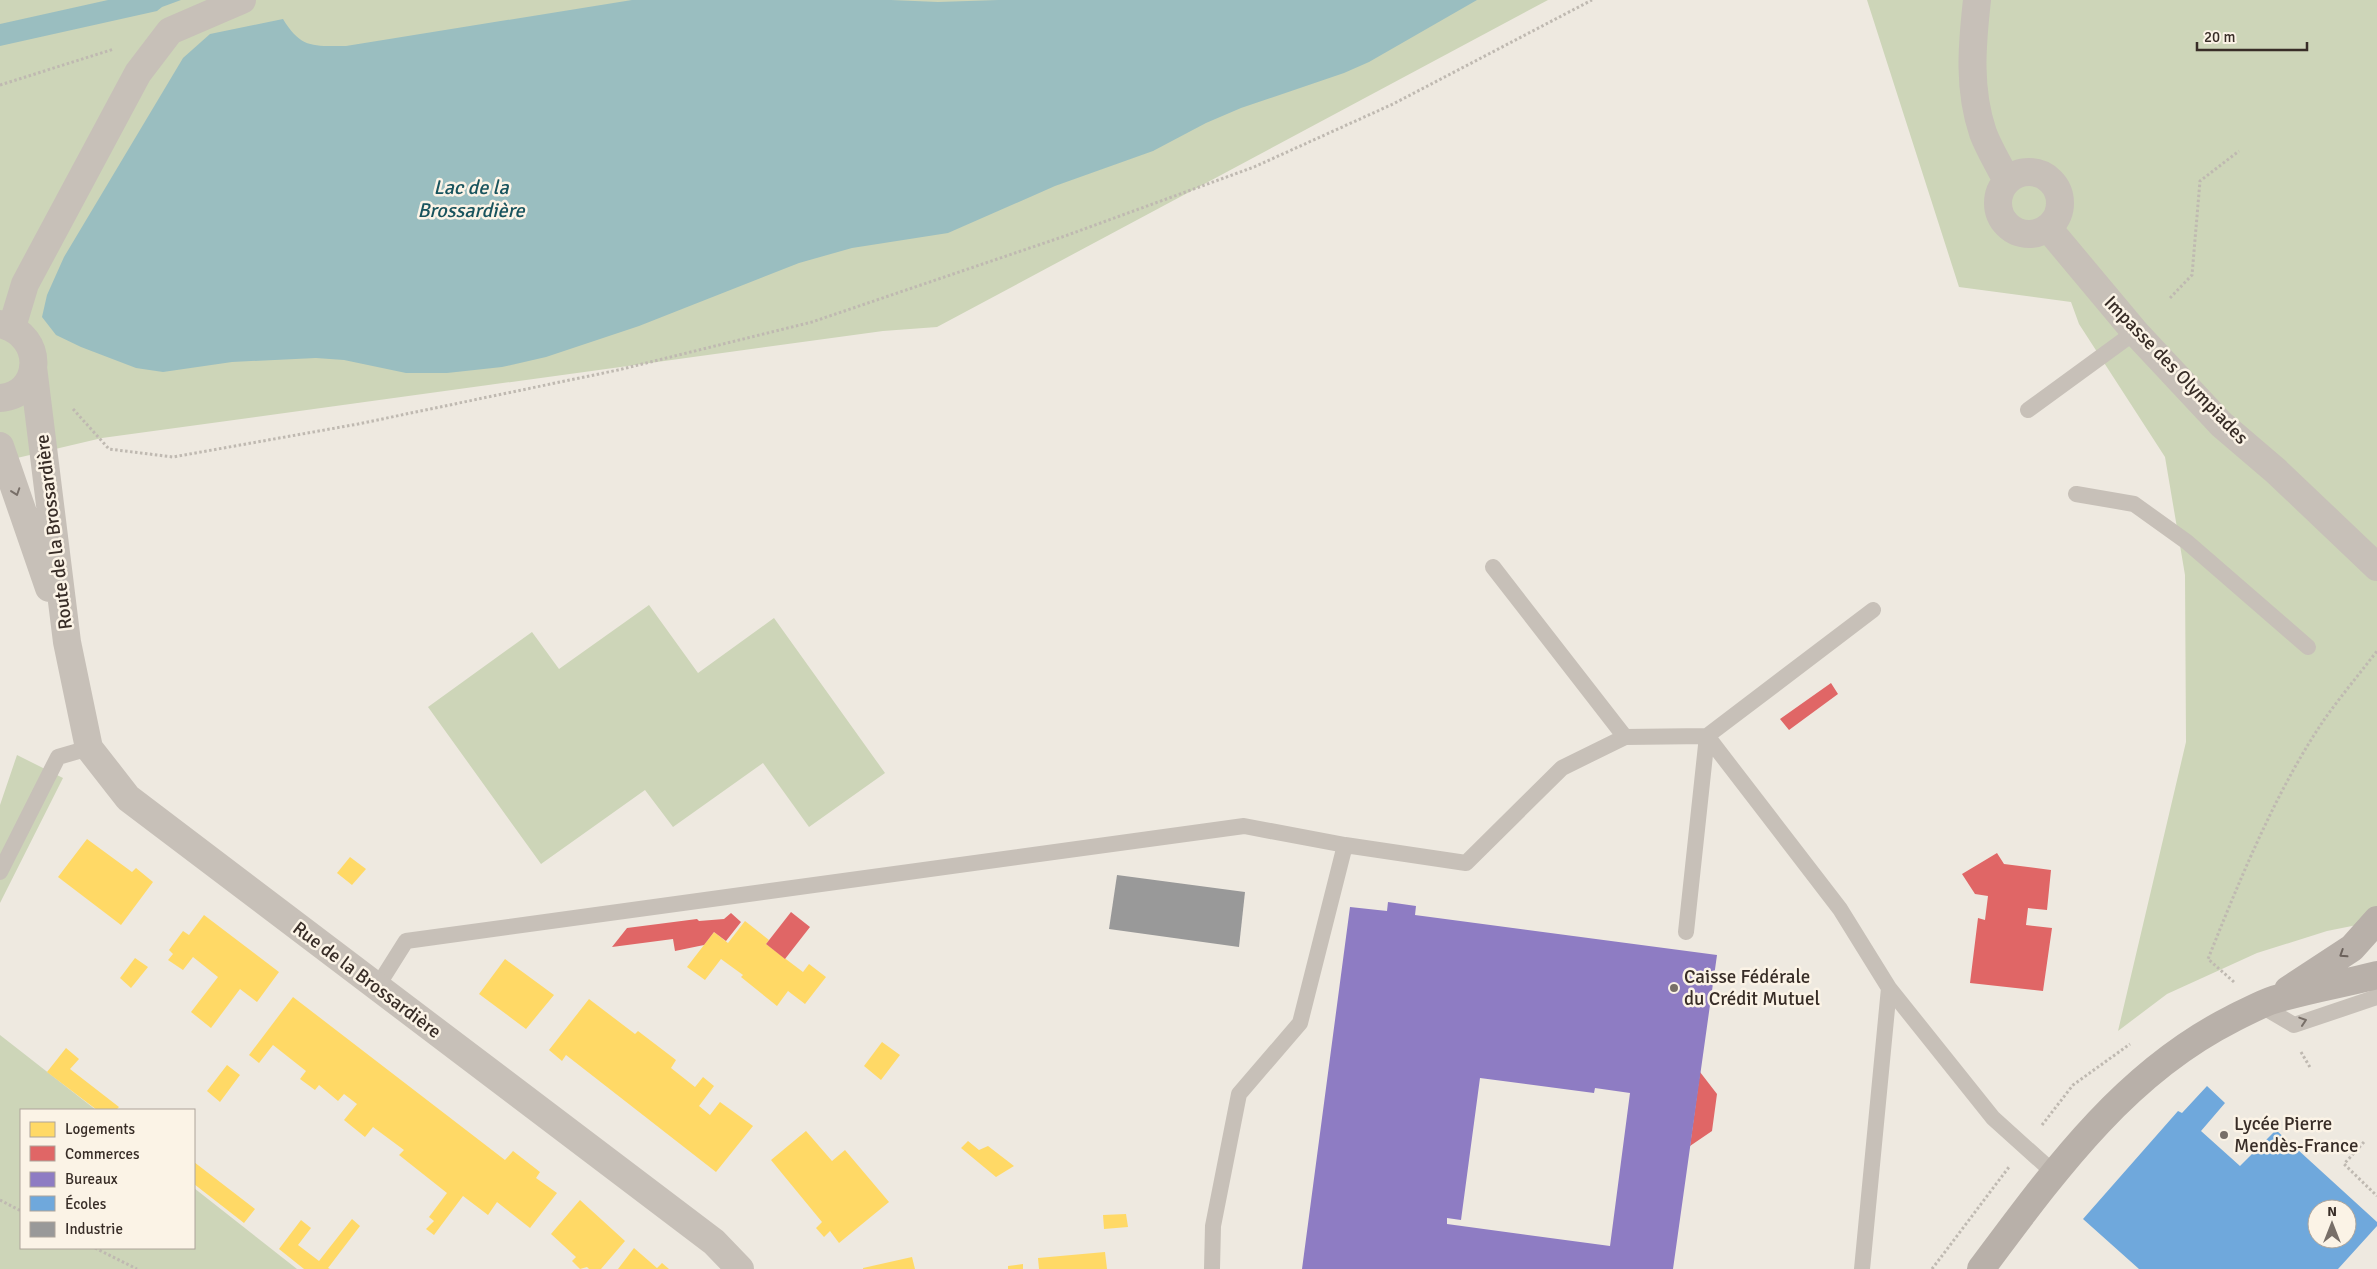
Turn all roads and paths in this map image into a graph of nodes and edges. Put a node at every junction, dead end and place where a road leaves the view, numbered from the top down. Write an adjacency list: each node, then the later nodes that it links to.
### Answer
1 (242, 0): 10 (street)
2 (1592, 0): 14 (path)
3 (1978, 0): 7 (street)
4 (122, 46): 5 (path)
5 (0, 85)
6 (2239, 150): 9 (path)
7 (2007, 181): 8 (street); 8 (street)
8 (2048, 228): 11 (street, Impasse des Olympiades)
9 (2170, 298)
10 (6, 325): 12 (street, Route de la Brossardière)
11 (2135, 332): 15 (lane); 19 (street, Impasse des Olympiades)
12 (34, 367): 13 (street); 21 (street, Route de la Brossardière)
13 (0, 398)
14 (71, 408)
15 (2028, 410)
16 (0, 446): 21 (street, Route de la Brossardière, one-way to 21)
17 (2076, 494): 22 (lane)
18 (1493, 567): 25 (lane)
19 (2377, 567)
20 (1873, 610): 24 (lane)
21 (67, 642): 26 (street, Rue de la Brossardière)
22 (2308, 647)
23 (2377, 651): 35 (path)
24 (1707, 736): 25 (lane); 30 (lane); 33 (lane)
25 (1625, 737): 27 (lane)
26 (89, 748): 28 (lane); 32 (street, Rue de la Brossardière)
27 (1345, 845): 32 (lane); 46 (lane)
28 (0, 872)
29 (2377, 920): 35 (street, one-way to 35)
30 (1686, 932)
31 (2377, 975): 35 (street)
32 (377, 987): 45 (street, Rue de la Brossardière)
33 (1889, 988): 39 (lane); 47 (lane)
34 (2377, 995): 35 (lane, one-way to 34)
35 (2260, 1006): 39 (street)
36 (2299, 1049): 37 (path)
37 (2311, 1069)
38 (2364, 1142): 40 (path)
39 (2053, 1172): 48 (street)
40 (2377, 1196)
41 (0, 1200): 42 (path)
42 (20, 1210)
43 (97, 1249): 44 (path)
44 (137, 1269)
45 (740, 1269)
46 (1212, 1269)
47 (1862, 1269)
48 (1981, 1269)

